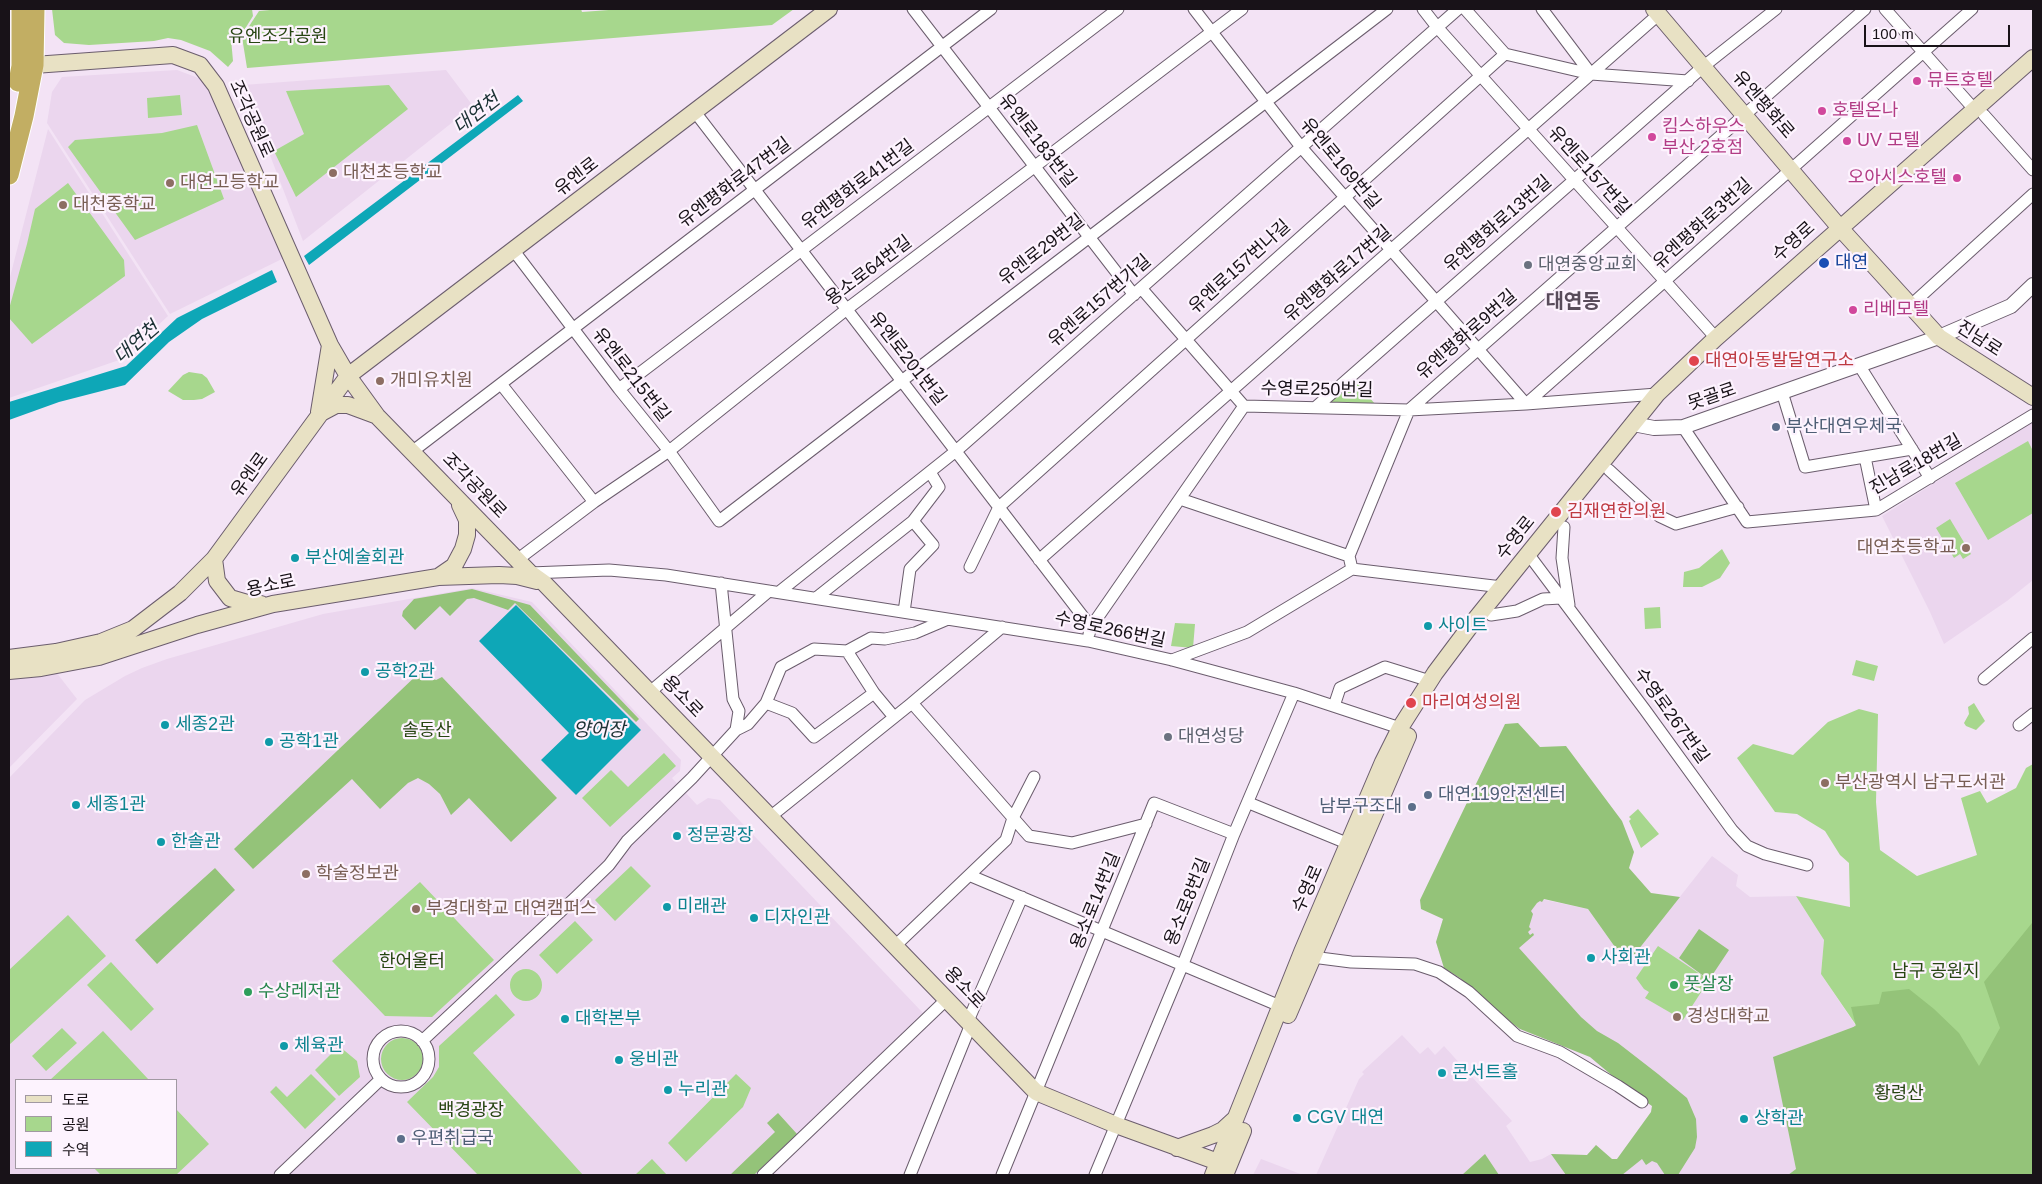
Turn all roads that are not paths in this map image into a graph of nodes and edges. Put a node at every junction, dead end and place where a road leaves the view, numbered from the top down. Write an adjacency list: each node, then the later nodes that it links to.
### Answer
1 (21, 9): 37 (highway)
2 (35, 9): 26 (highway)
3 (829, 9): 34 (main road, 유엔로)
4 (913, 9): 22 (street, 유엔로183번길)
5 (991, 9): 22 (street, 유엔평화로47번길)
6 (1118, 9): 33 (street, 유엔평화로41번길)
7 (1194, 9): 21 (street, 유엔로169번길)
8 (1242, 9): 21 (street, 용소로64번길)
9 (1387, 9): 32 (street, 유엔로29번길)
10 (1423, 9): 20 (street, 유엔로157번길)
11 (1458, 9): 20 (street)
12 (1465, 9): 24 (street)
13 (1542, 9): 29 (street)
14 (1776, 9): 19 (street, 유엔평화로13번길)
15 (1865, 9): 36 (street, 유엔평화로9번길)
16 (1885, 9): 23 (street)
17 (1972, 9): 23 (street, 유엔평화로3번길)
18 (1657, 11): 27 (main road, 유엔평화로); 29 (street, 유엔평화로17번길)
19 (1763, 14): 27 (street, 유엔평화로13번길)
20 (1437, 27): 30 (street, 유엔로157번길); 39 (street, 유엔로157번가길)
21 (1212, 32): 32 (street, 유엔로169번길); 40 (street, 용소로64번길)
22 (942, 46): 33 (street, 유엔로183번길); 45 (street, 유엔평화로47번길)
23 (1923, 51): 35 (street); 41 (street, 유엔평화로3번길)
24 (1505, 54): 29 (street); 30 (street, 유엔로157번나길)
25 (2033, 58): 35 (main road, 수영로)
26 (34, 65): 43 (highway); 64 (main road, 조각공원로)
27 (1704, 66): 31 (street, 유엔평화로13번길); 36 (main road, 유엔평화로)
28 (2033, 71): 35 (main road, 수영로)
29 (1591, 74): 31 (street); 38 (street, 유엔평화로17번길)
30 (1481, 76): 38 (street, 유엔로157번길); 47 (street, 유엔로157번나길)
31 (1688, 81): 44 (street, 유엔평화로13번길)
32 (1265, 101): 39 (street, 유엔로169번길); 50 (street, 유엔로29번길)
33 (989, 107): 40 (street, 유엔로183번길); 51 (street, 유엔평화로41번길)
34 (695, 112): 45 (street, 유엔로201번길); 53 (main road, 유엔로)
35 (1979, 112): 42 (street); 49 (main road, 수영로)
36 (1745, 114): 41 (main road, 유엔평화로); 48 (street, 유엔평화로9번길)
37 (9, 129)
38 (1528, 129): 44 (street, 유엔로157번길); 52 (street, 유엔평화로17번길)
39 (1301, 147): 47 (street, 유엔로169번길); 56 (street, 유엔로157번가길)
40 (1035, 167): 50 (street, 유엔로183번길); 59 (street, 용소로64번길)
41 (1791, 168): 49 (main road, 유엔평화로); 54 (street, 유엔평화로3번길)
42 (2033, 170)
43 (9, 175)
44 (1574, 181): 48 (street, 유엔로157번길); 57 (street, 유엔평화로13번길)
45 (755, 189): 51 (street, 유엔로201번길); 60 (street, 유엔평화로47번길)
46 (2033, 194): 58 (street)
47 (1345, 197): 52 (street, 유엔로169번길); 63 (street, 유엔로157번나길)
48 (1616, 228): 54 (street, 유엔로157번길); 65 (street, 유엔평화로9번길)
49 (1844, 232): 58 (main road, 진남로); 62 (main road, 수영로); 82 (main road, 수영로)
50 (1089, 237): 56 (street, 유엔로183번길); 68 (street, 유엔로29번길)
51 (801, 250): 59 (street, 유엔로201번길); 70 (street, 유엔평화로41번길)
52 (1391, 250): 57 (street, 유엔로169번길); 71 (street, 유엔평화로17번길)
53 (514, 251): 60 (street, 유엔로215번길); 67 (main road, 유엔로)
54 (1664, 282): 62 (street, 유엔로157번길); 75 (street, 유엔평화로3번길)
55 (2033, 285): 61 (street, 못골로)
56 (1137, 292): 63 (street, 유엔로183번길); 87 (street, 유엔로157번가길)
57 (1436, 302): 65 (street, 유엔로169번길); 77 (street, 유엔평화로13번길)
58 (1911, 305): 61 (main road, 진남로)
59 (847, 309): 68 (street, 유엔로201번길); 86 (street, 용소로64번길)
60 (573, 328): 69 (street, 유엔평화로47번길); 70 (street, 유엔로215번길)
61 (1939, 337): 66 (street, 못골로); 74 (main road, 진남로)
62 (1716, 338): 73 (main road, 수영로)
63 (1186, 340): 71 (street, 유엔로183번길); 95 (street, 유엔로157번나길)
64 (330, 345): 67 (main road, 조각공원로); 79 (main road)
65 (1477, 349): 75 (street, 유엔로169번길); 78 (street, 유엔평화로9번길)
66 (1858, 365): 72 (street, 못골로); 84 (street)
67 (348, 376): 79 (main road, 유엔로); 81 (main road, 조각공원로)
68 (902, 381): 87 (street, 유엔로201번길); 98 (street, 유엔로29번길)
69 (501, 384): 85 (street, 유엔평화로47번길); 94 (street)
70 (619, 389): 86 (street, 유엔로215번길)
71 (1231, 392): 76 (street, 유엔로183번길); 105 (street, 유엔평화로17번길)
72 (1782, 392): 83 (street, 못골로); 88 (street)
73 (1657, 394): 75 (street, 수영로250번길); 82 (main road, 수영로)
74 (2033, 397)
75 (1526, 404): 78 (street, 수영로250번길)
76 (1244, 406): 77 (street, 수영로250번길); 92 (street, 수영로250번길)
77 (1316, 407): 78 (street, 수영로250번길)
78 (1409, 410): 101 (street, 유엔평화로9번길)
79 (318, 414): 81 (main road); 102 (main road, 유엔로)
80 (2033, 415): 91 (street, 진남로18번길)
81 (377, 416): 85 (main road, 조각공원로)
82 (1638, 425): 83 (street, 못골로); 89 (main road, 수영로); 103 (main road, 수영로)
83 (1683, 426): 96 (street)
84 (1912, 449): 88 (street); 91 (street)
85 (413, 451): 93 (main road, 조각공원로)
86 (669, 451): 94 (street, 용소로64번길); 98 (street, 유엔로215번길)
87 (956, 452): 90 (street, 유엔로157번가길); 95 (street, 유엔로201번길)
88 (1865, 457): 97 (street)
89 (1610, 470): 96 (street); 100 (main road, 수영로)
90 (930, 472): 99 (street); 113 (street, 유엔로157번가길)
91 (1930, 478): 97 (street, 진남로18번길)
92 (1180, 499): 101 (street); 122 (street, 수영로250번길)
93 (458, 500): 104 (main road, 조각공원로); 109 (main road)
94 (594, 502): 104 (street, 용소로64번길)
95 (999, 507): 105 (street, 유엔로201번길); 106 (street)
96 (1738, 507): 97 (street, 진남로18번길)
97 (1876, 510)
98 (719, 521)
99 (913, 521): 114 (street); 118 (street)
100 (1564, 527): 103 (main road, 수영로); 117 (street)
101 (1349, 556): 107 (street)
102 (214, 558): 116 (main road); 127 (main road, 유엔로)
103 (1532, 559): 112 (main road, 수영로); 115 (street, 수영로267번길); 119 (main road, 수영로)
104 (517, 560): 108 (main road, 조각공원로)
105 (1040, 560): 122 (street, 유엔로201번길)
106 (970, 567)
107 (1352, 569): 112 (street); 128 (street, 수영로266번길)
108 (530, 573): 110 (main road, 조각공원로); 111 (street, 수영로266번길)
109 (438, 578): 110 (main road, 용소로); 116 (main road, 용소로)
110 (544, 583): 132 (main road, 용소로)
111 (721, 584): 113 (street, 수영로266번길); 123 (street)
112 (1502, 587): 131 (main road, 수영로)
113 (774, 592): 114 (street, 수영로266번길); 123 (street, 유엔로157번가길)
114 (816, 598): 118 (street, 수영로266번길)
115 (1561, 598): 117 (street, 수영로267번길); 119 (street)
116 (273, 604): 129 (main road, 용소로)
117 (1570, 610): 151 (street, 수영로267번길)
118 (904, 612): 120 (street, 수영로266번길)
119 (1491, 615): 156 (main road, 수영로)
120 (948, 619): 121 (street, 수영로266번길); 126 (street)
121 (1002, 627): 125 (street, 수영로266번길); 136 (street)
122 (1091, 627): 125 (street)
123 (726, 628): 132 (street, 유엔로157번가길); 142 (street)
124 (2033, 638): 130 (street)
125 (1088, 641): 128 (street, 수영로266번길)
126 (847, 652): 133 (street); 135 (street)
127 (9, 658)
128 (1172, 660): 134 (street)
129 (9, 671)
130 (1984, 679)
131 (1430, 681): 137 (street); 141 (main road, 수영로)
132 (650, 692): 143 (main road, 용소로)
133 (874, 693): 135 (street); 139 (street)
134 (1294, 693): 137 (street); 145 (street, 용소로8번길)
135 (766, 703): 142 (street)
136 (912, 703): 139 (street); 147 (street)
137 (1334, 706): 141 (street)
138 (2033, 714): 140 (street)
139 (894, 718): 146 (street)
140 (2018, 726)
141 (1400, 728): 150 (main road, 수영로)
142 (736, 730): 143 (street)
143 (711, 756): 146 (main road, 용소로); 161 (street)
144 (1034, 776): 147 (street)
145 (1249, 803): 149 (street, 용소로8번길); 150 (street)
146 (770, 817): 155 (main road, 용소로)
147 (1013, 818): 148 (street); 152 (street)
148 (1146, 824): 149 (street, 용소로14번길); 154 (street, 용소로14번길)
149 (1234, 834): 157 (street, 용소로8번길)
150 (1349, 844): 159 (main road, 수영로)
151 (1807, 865)
152 (971, 876): 153 (street); 155 (street)
153 (1022, 897): 154 (street); 160 (street)
154 (1103, 931): 157 (street); 163 (street, 용소로14번길)
155 (895, 946): 158 (main road, 용소로)
156 (1312, 957): 164 (street); 168 (main road, 수영로)
157 (1183, 964): 159 (street); 166 (street, 용소로8번길)
158 (947, 999): 160 (main road, 용소로); 170 (street)
159 (1280, 1006): 165 (main road, 수영로)
160 (969, 1022): 163 (main road, 용소로); 171 (street)
161 (422, 1041): 162 (street); 162 (street)
162 (381, 1078): 169 (street)
163 (1036, 1092): 166 (main road, 용소로); 172 (street, 용소로14번길)
164 (1642, 1102)
165 (1236, 1118): 167 (main road); 168 (main road, 수영로)
166 (1116, 1126): 167 (main road, 용소로); 173 (street, 용소로8번길)
167 (1177, 1148): 168 (main road, 용소로)
168 (1219, 1171)
169 (280, 1175)
170 (766, 1175)
171 (910, 1175)
172 (1002, 1175)
173 (1095, 1175)

